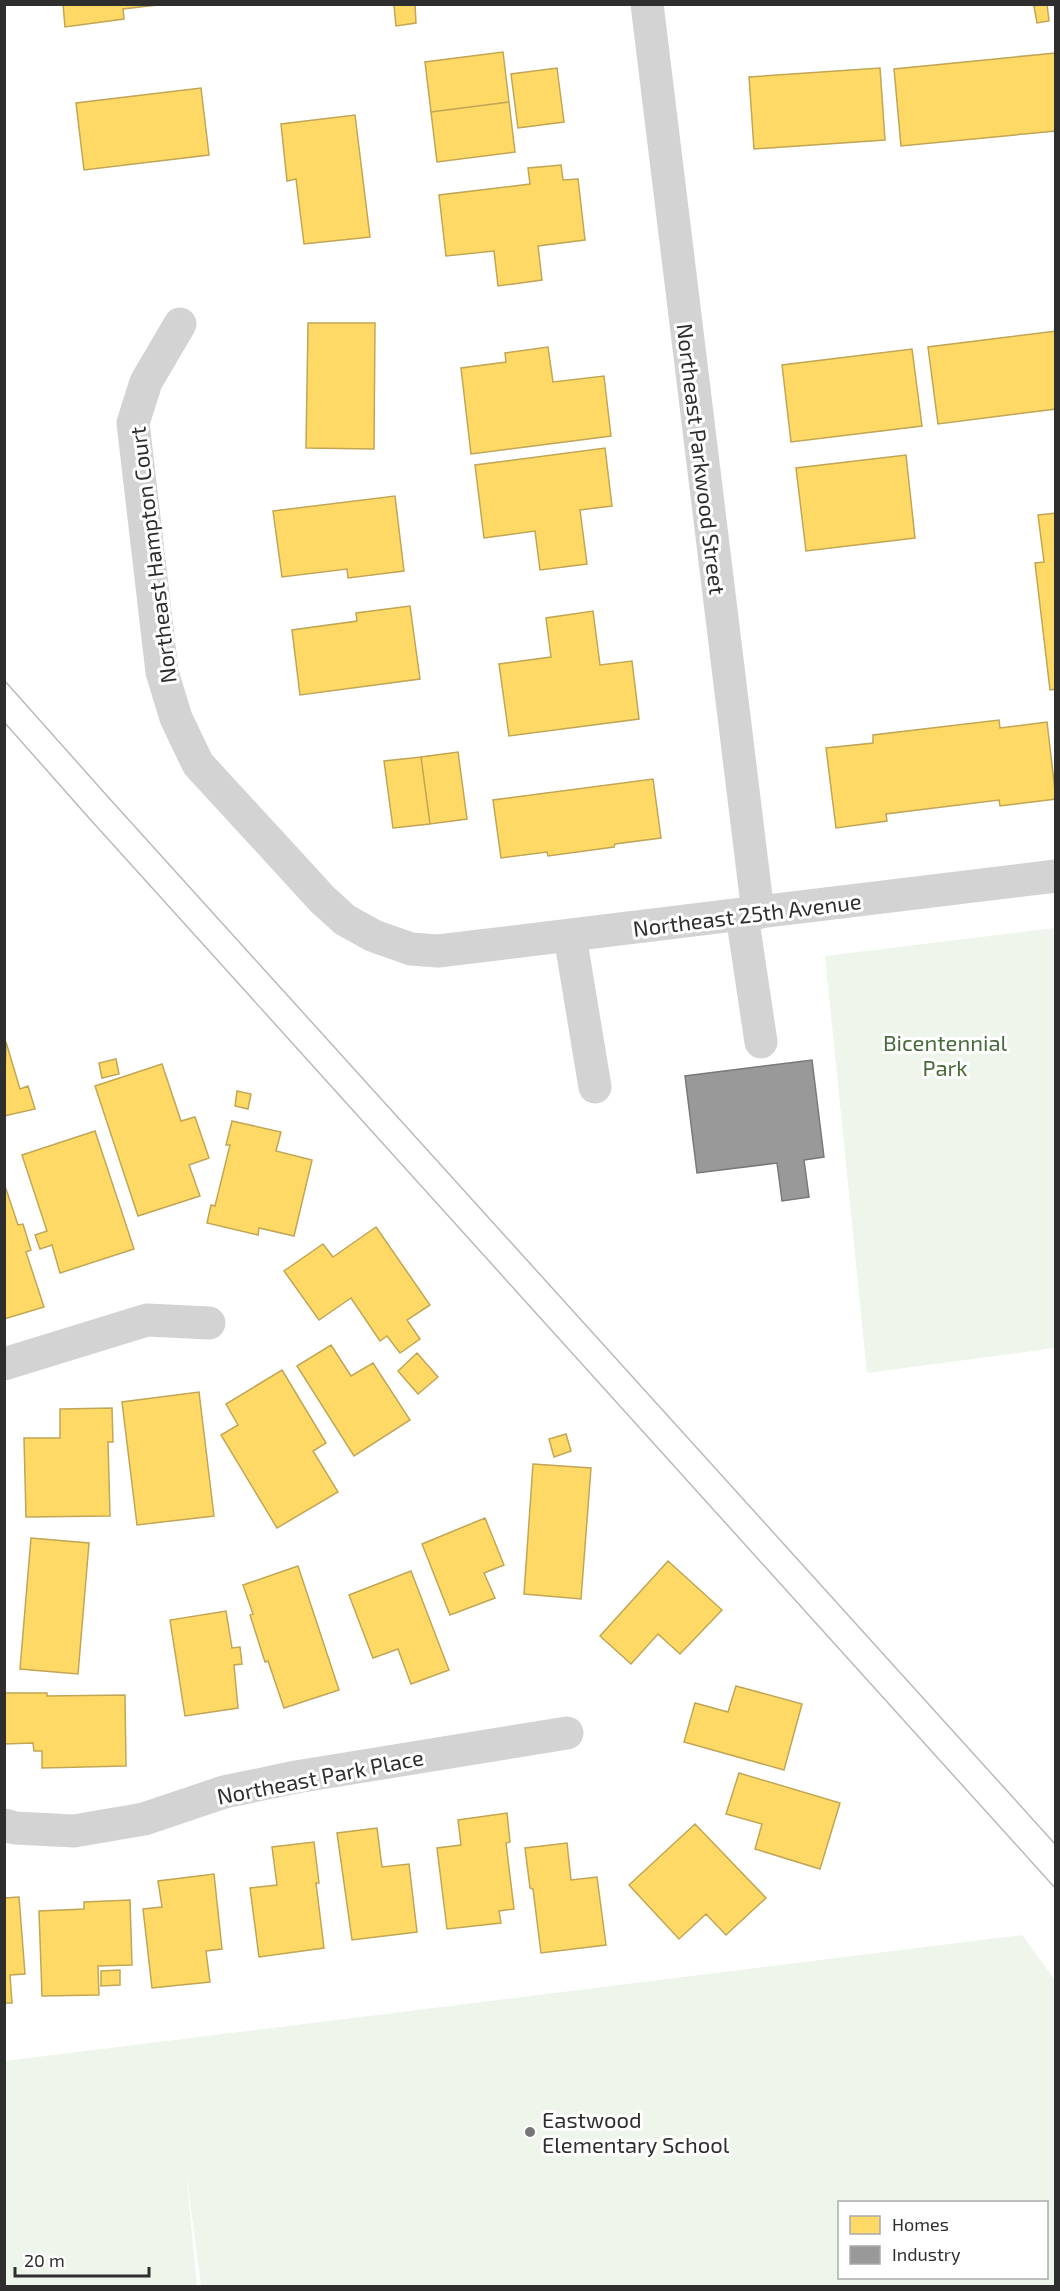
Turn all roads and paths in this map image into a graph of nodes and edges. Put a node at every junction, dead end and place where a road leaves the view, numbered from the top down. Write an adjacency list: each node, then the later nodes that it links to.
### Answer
1 (647, 4): 4 (street, Northeast Parkwood Street)
2 (180, 324): 6 (street, Northeast Hampton Court)
3 (1056, 876): 4 (street, Northeast 25th Avenue)
4 (750, 914): 5 (street, Northeast 25th Avenue); 7 (street, Northeast Parkwood Street)
5 (570, 936): 6 (street, Northeast 25th Avenue); 8 (street)
6 (438, 951)
7 (761, 1042)
8 (595, 1087)
9 (208, 1323): 10 (street)
10 (4, 1364)
11 (567, 1733): 12 (street, Northeast Park Place)
12 (4, 1825)

